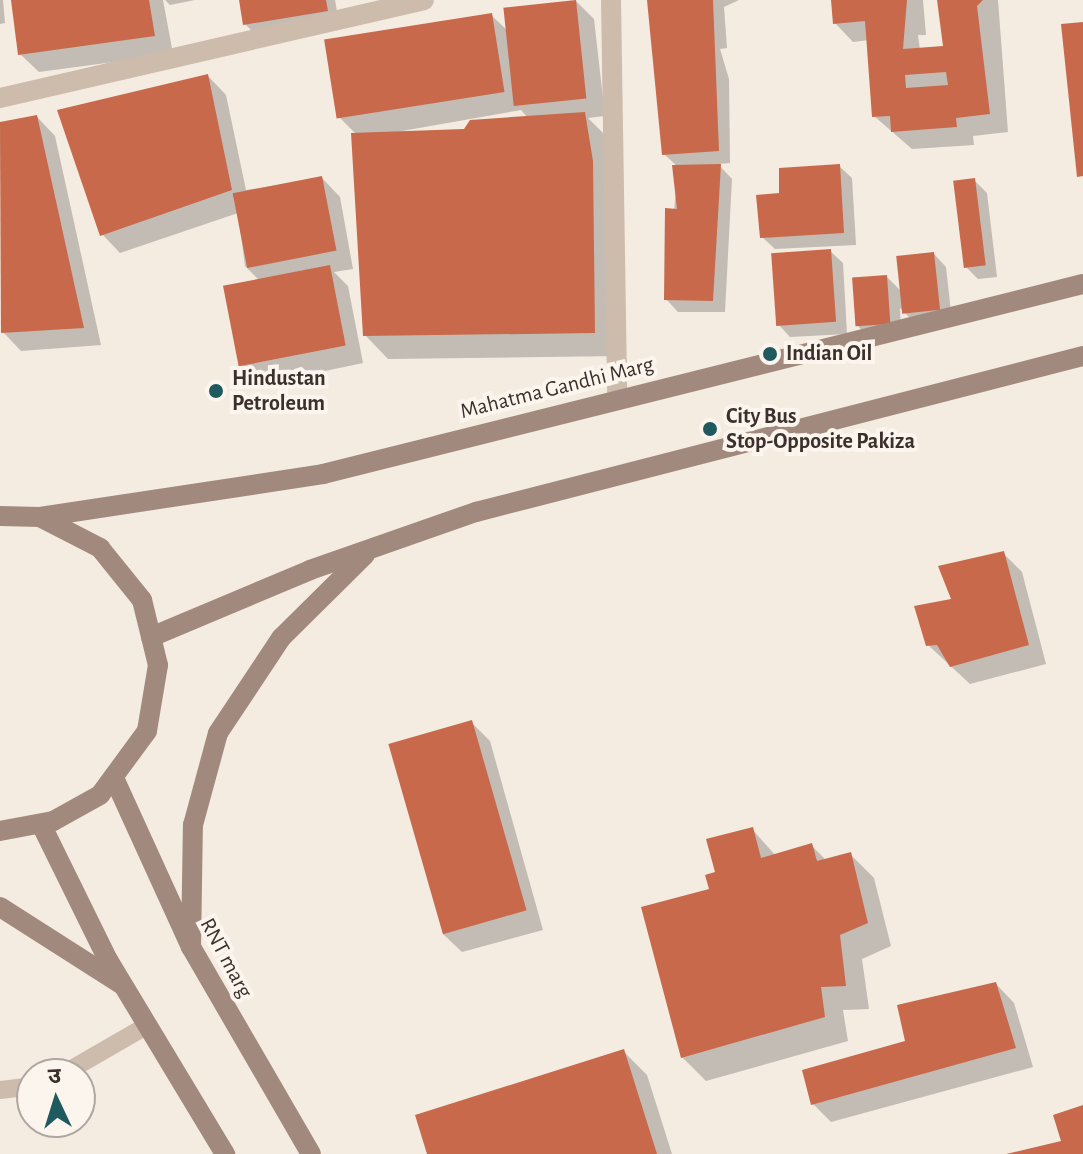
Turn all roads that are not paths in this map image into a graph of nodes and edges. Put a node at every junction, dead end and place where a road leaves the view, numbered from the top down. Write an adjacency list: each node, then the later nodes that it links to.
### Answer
1 (424, 0): 3 (street)
2 (611, 0): 6 (street)
3 (0, 98)
4 (1083, 284): 6 (main road, Mahatma Gandhi Marg)
5 (1083, 356): 9 (main road)
6 (617, 397): 8 (main road, Mahatma Gandhi Marg)
7 (0, 516): 8 (main road, Mahatma Gandhi Marg)
8 (40, 517): 10 (main road)
9 (370, 549): 10 (main road); 15 (main road)
10 (151, 637): 11 (main road)
11 (114, 778): 12 (main road); 15 (main road, RNT marg)
12 (41, 824): 13 (main road); 16 (main road)
13 (0, 831)
14 (0, 907): 16 (main road)
15 (191, 947): 20 (main road, RNT marg)
16 (124, 987): 17 (main road)
17 (148, 1025): 18 (lane); 19 (main road)
18 (91, 1058)
19 (225, 1154)
20 (311, 1154)

